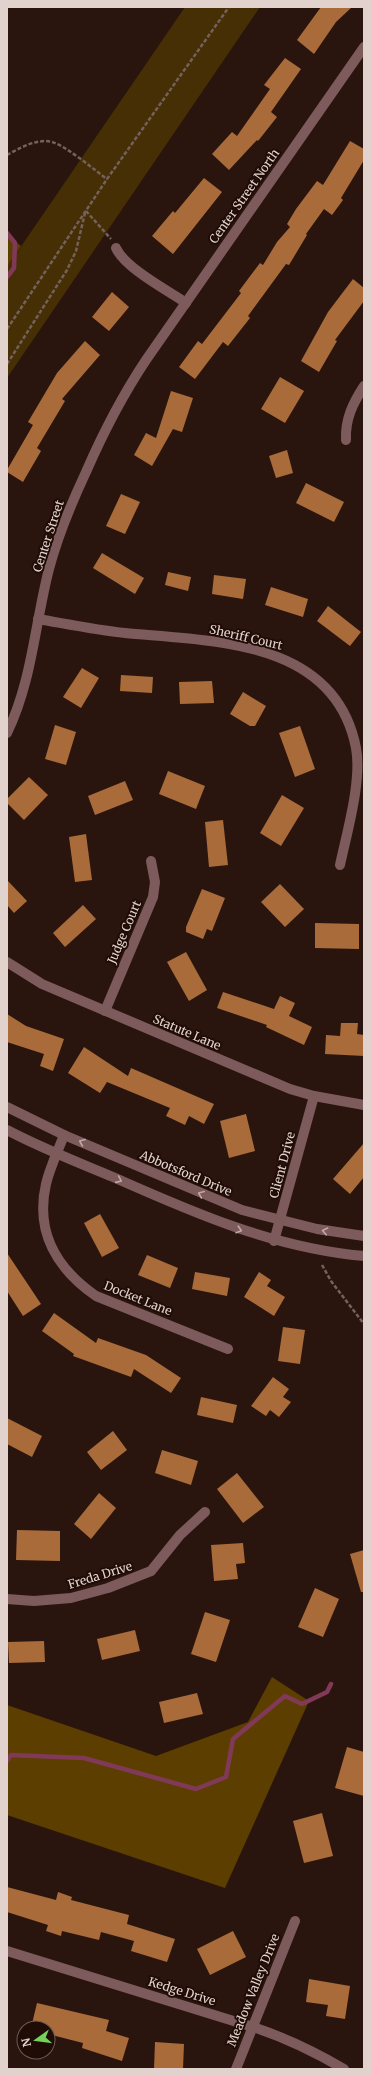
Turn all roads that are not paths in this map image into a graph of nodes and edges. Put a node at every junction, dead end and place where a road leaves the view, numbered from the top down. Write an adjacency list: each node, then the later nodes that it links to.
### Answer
1 (364, 47): 3 (street, Center Street North)
2 (116, 248): 3 (street)
3 (186, 303): 4 (street, Center Street North)
4 (146, 360): 7 (street, Center Street)
5 (364, 386): 6 (street)
6 (346, 440)
7 (38, 619): 8 (street, Center Street); 10 (street, Sheriff Court)
8 (7, 733)
9 (151, 861): 12 (street, Judge Court)
10 (340, 865)
11 (7, 962): 12 (street, Statute Lane)
12 (105, 1012): 13 (street, Statute Lane)
13 (314, 1096): 14 (street, Statute Lane); 19 (street, Client Drive)
14 (364, 1105)
15 (7, 1107): 17 (street, Abbotsford Drive)
16 (7, 1130): 18 (street)
17 (64, 1135): 18 (street, Docket Lane); 19 (street, Abbotsford Drive, one-way to 17)
18 (57, 1153): 21 (street, one-way to 21); 23 (street, Docket Lane)
19 (280, 1220): 20 (street, Abbotsford Drive, one-way to 19); 21 (street, Client Drive)
20 (364, 1236)
21 (274, 1241): 22 (street)
22 (364, 1256)
23 (228, 1349)
24 (205, 1512): 25 (street, Freda Drive)
25 (7, 1599)
26 (295, 1921): 28 (street, Meadow Valley Drive)
27 (7, 1951): 28 (street, Kedge Drive)
28 (254, 2027): 29 (street, Meadow Valley Drive); 30 (street, Kedge Drive)
29 (236, 2069)
30 (344, 2069)

